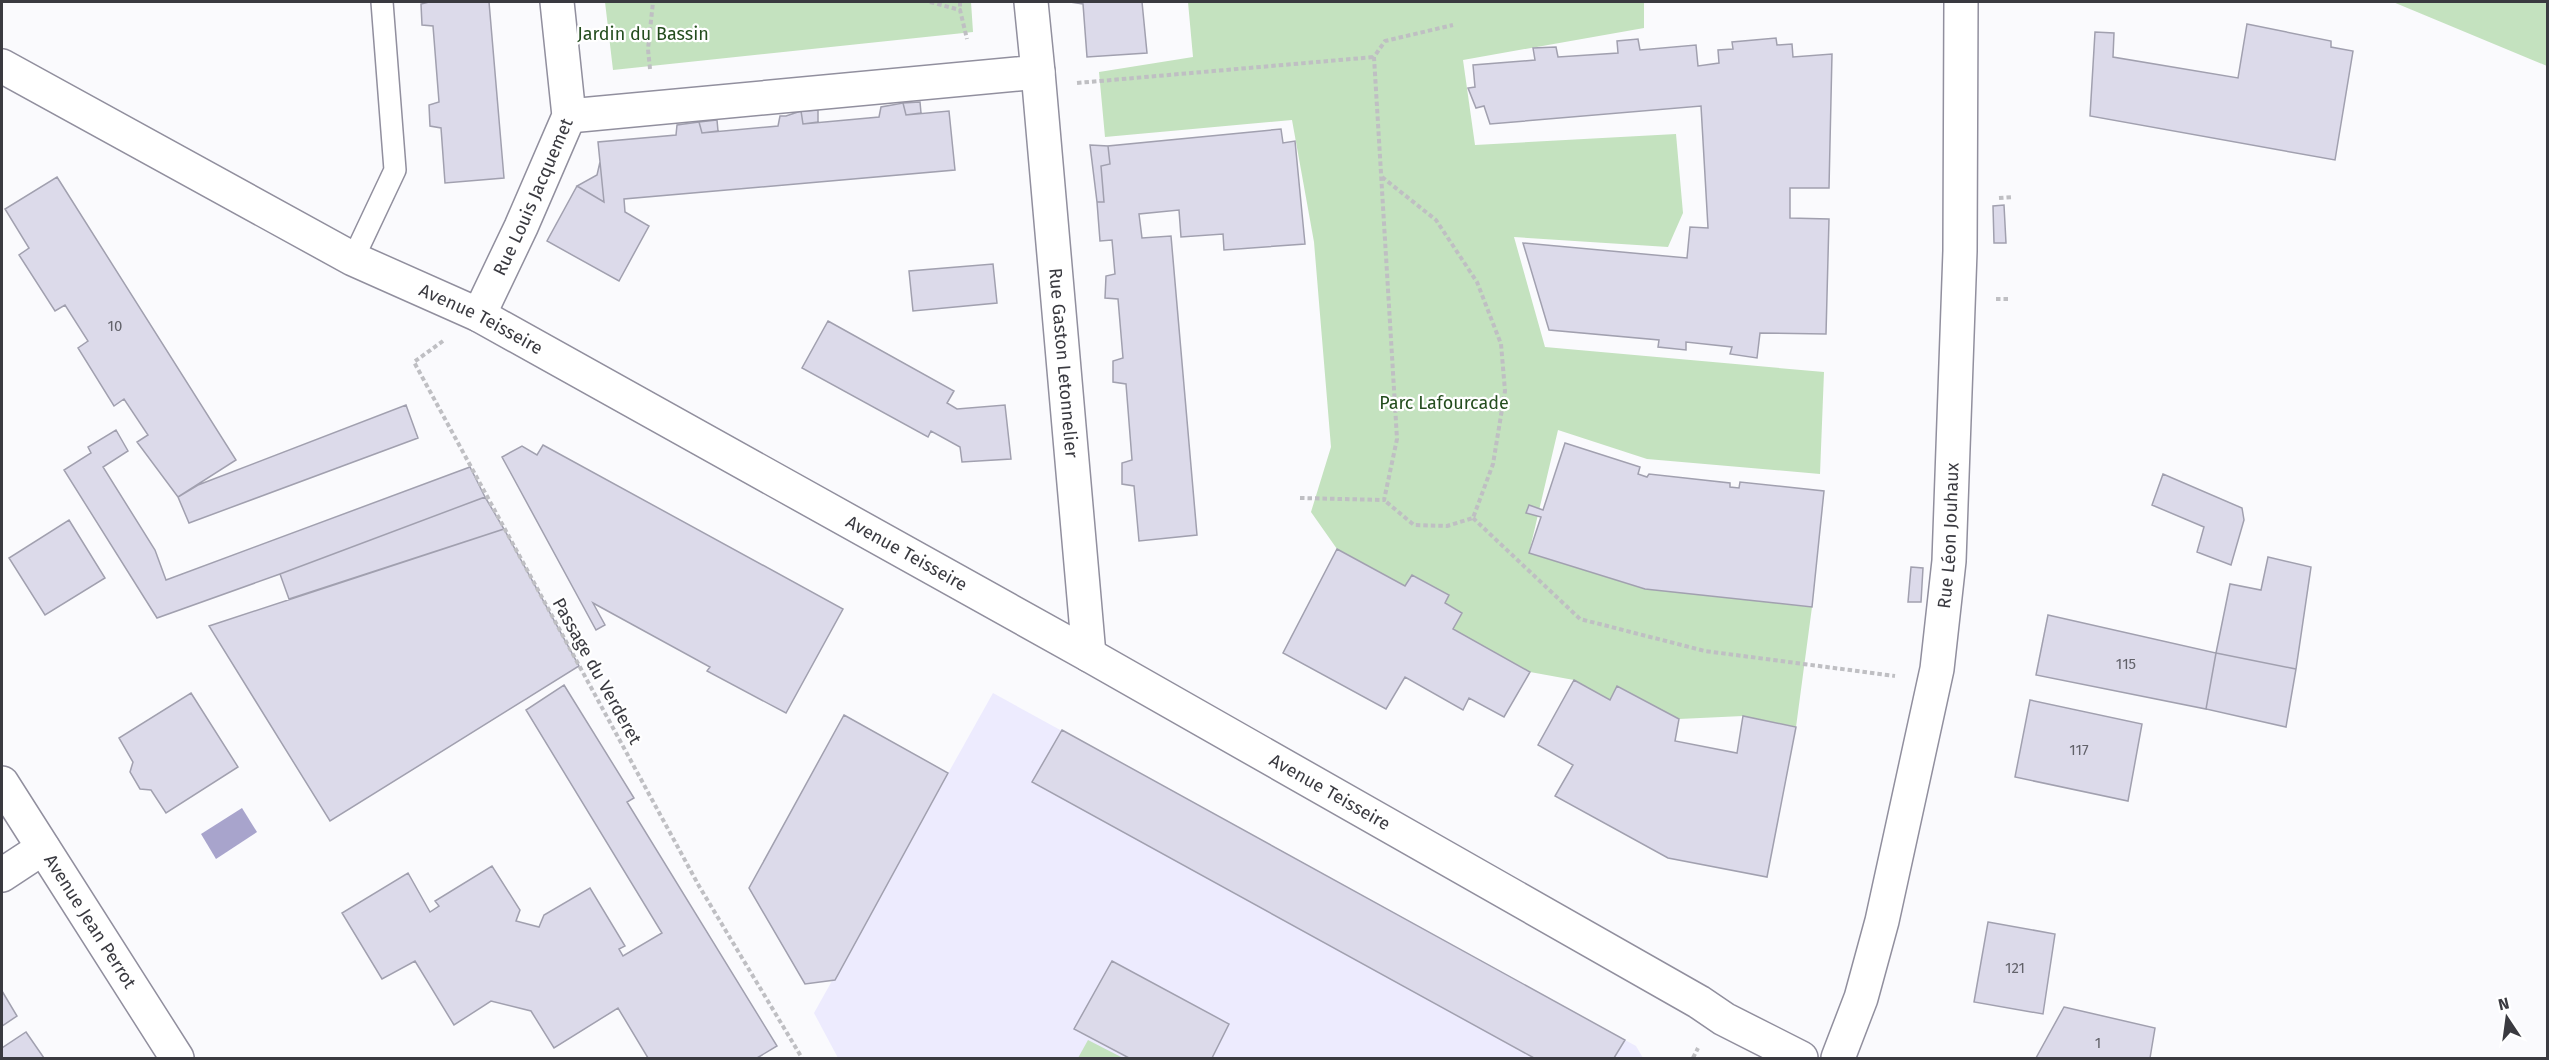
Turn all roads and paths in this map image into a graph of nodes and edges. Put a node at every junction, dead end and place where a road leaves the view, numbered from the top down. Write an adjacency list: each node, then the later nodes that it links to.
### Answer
1 (382, 2): 16 (lane)
2 (557, 2): 14 (street, Rue Louis Jacquemet)
3 (930, 2): 7 (path)
4 (960, 2): 7 (path)
5 (1031, 2): 11 (street, Rue Gaston Letonnelier)
6 (1961, 2): 29 (street, Rue Léon Jouhaux)
7 (960, 10): 12 (path)
8 (1453, 25): 9 (path)
9 (1374, 57): 13 (path); 15 (path)
10 (2, 66): 16 (street, Avenue Teisseire)
11 (1038, 72): 12 (street); 21 (street, Rue Gaston Letonnelier)
12 (976, 78): 14 (street)
13 (1071, 83)
14 (569, 116): 17 (street, Rue Louis Jacquemet)
15 (1382, 177): 19 (path); 20 (path)
16 (353, 259): 17 (street, Avenue Teisseire)
17 (479, 315): 21 (street, Avenue Teisseire); 27 (path, Passage du Verderet)
18 (1300, 498): 19 (path)
19 (1384, 500): 20 (path)
20 (1473, 518): 22 (path)
21 (1089, 655): 28 (street, Avenue Teisseire)
22 (1905, 677)
23 (2, 783): 24 (street, Avenue Jean Perrot)
24 (43, 848): 25 (street); 26 (street, Avenue Jean Perrot)
25 (2, 875)
26 (177, 1059)
27 (802, 1059)
28 (1801, 1059)
29 (1838, 1059)

